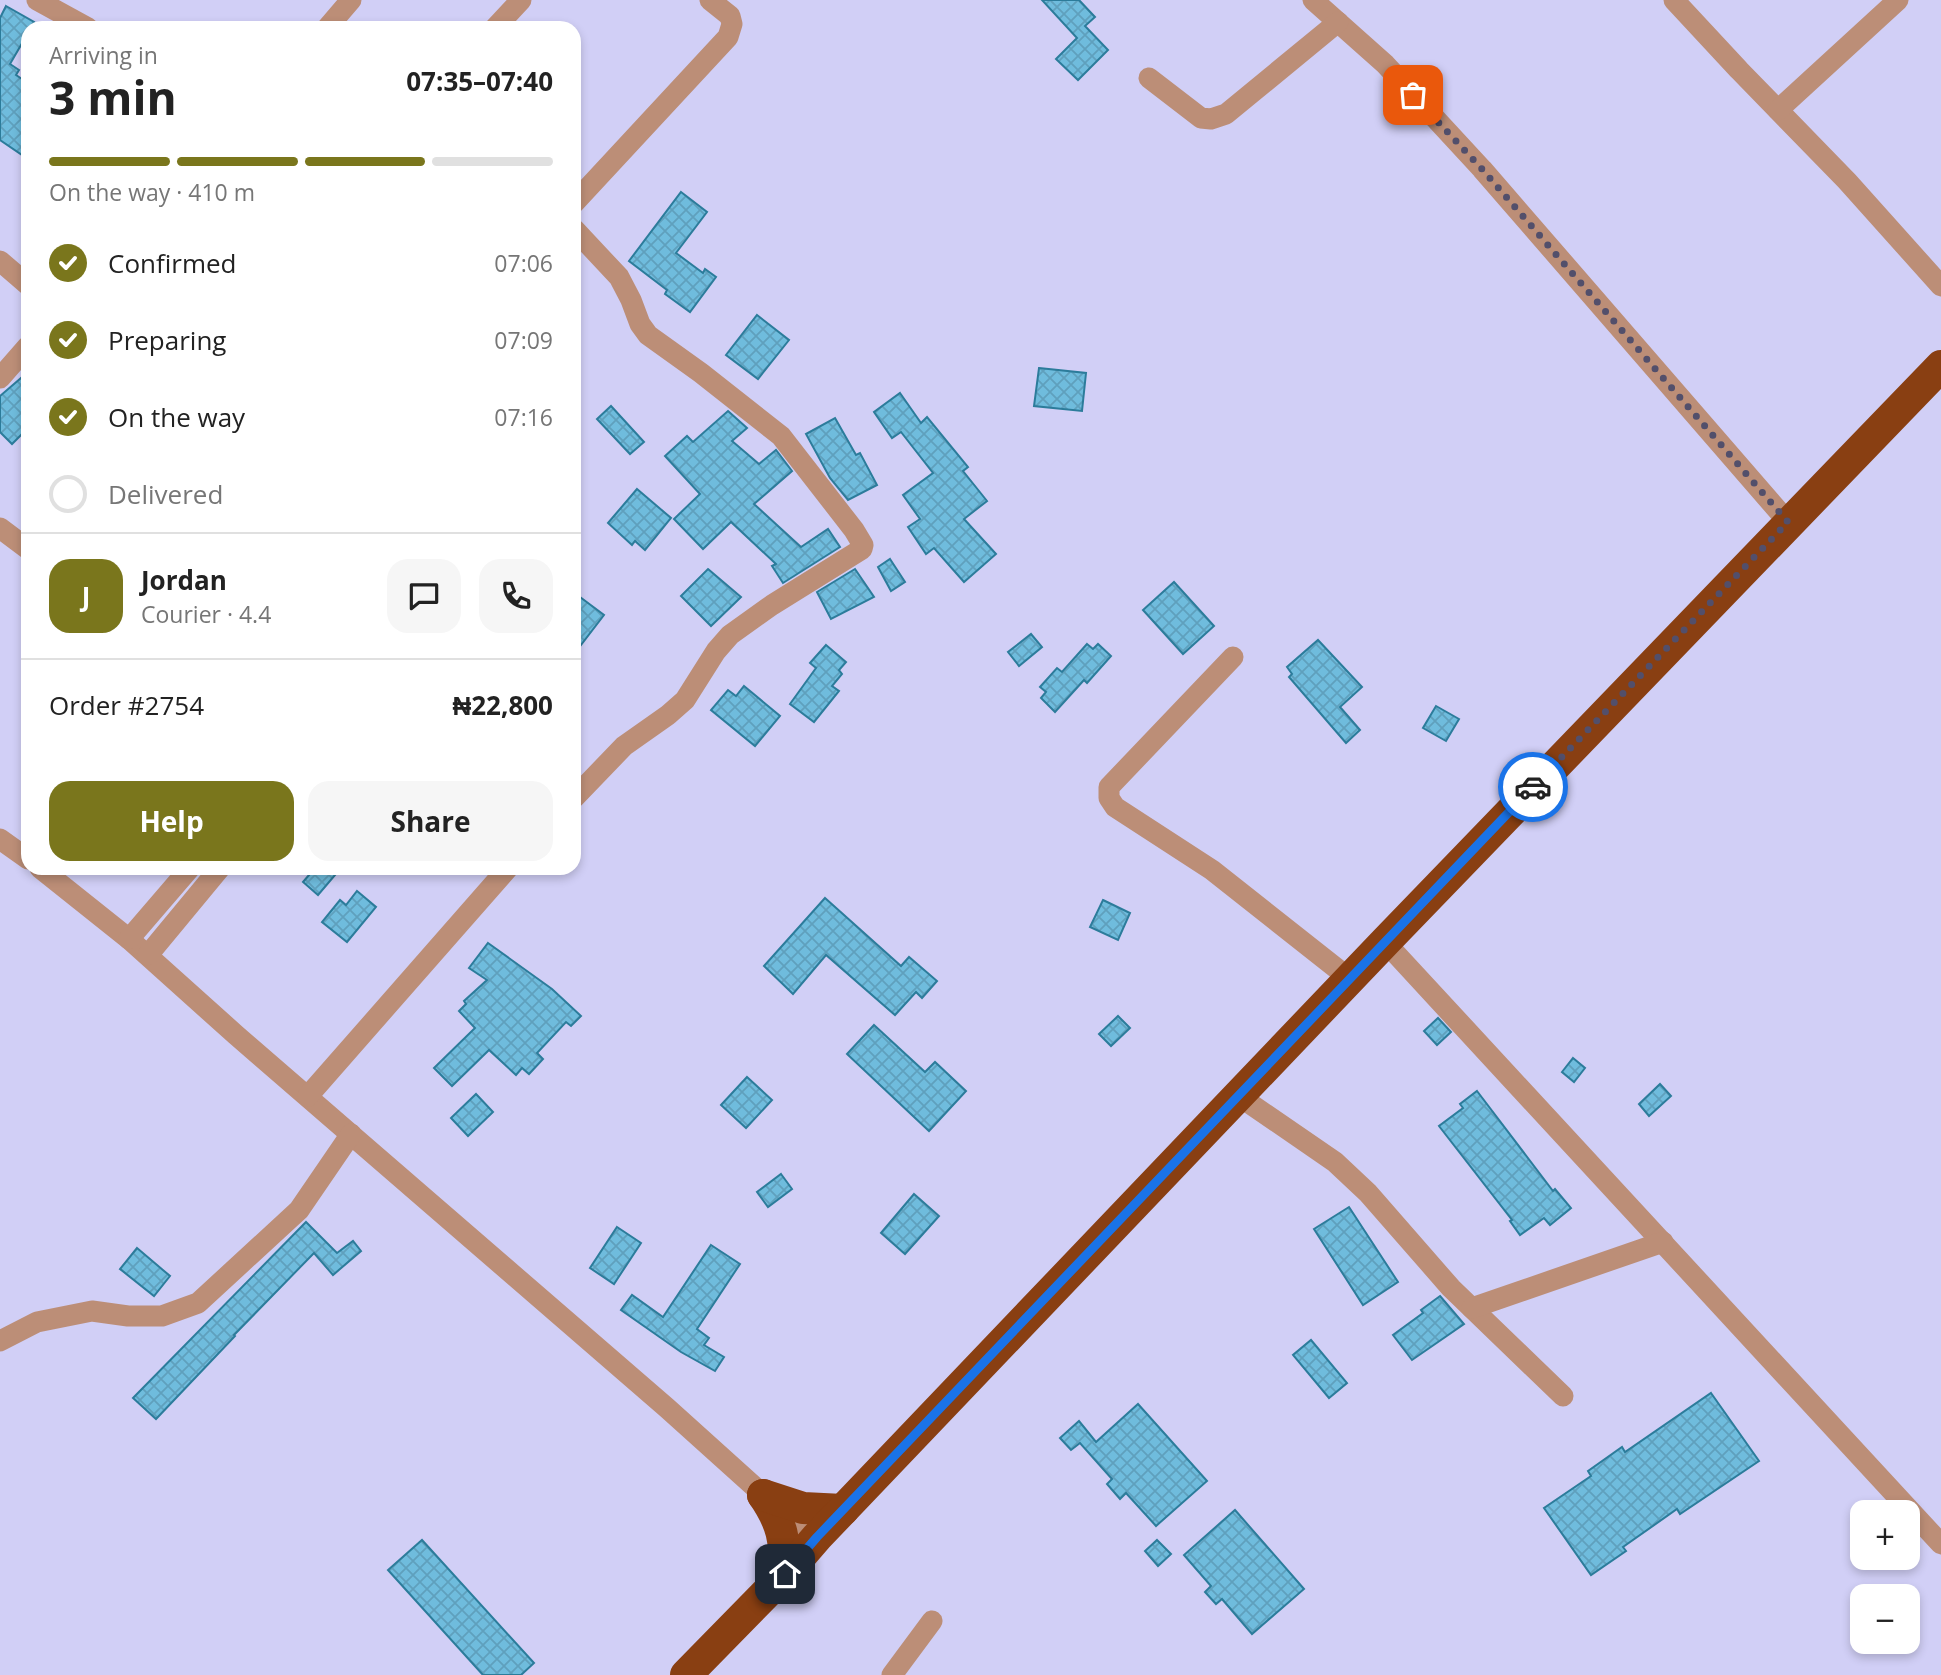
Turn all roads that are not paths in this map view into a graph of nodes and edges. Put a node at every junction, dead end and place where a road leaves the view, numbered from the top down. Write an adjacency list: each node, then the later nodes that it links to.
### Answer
1 (37, 0): 8 (street)
2 (351, 0): 9 (street)
3 (521, 0): 10 (street)
4 (710, 0): 14 (street)
5 (1313, 0): 11 (street)
6 (1675, 0): 13 (street)
7 (1898, 0): 13 (street)
8 (75, 21)
9 (333, 21)
10 (502, 21)
11 (1338, 22): 12 (street); 22 (street)
12 (1149, 78)
13 (1778, 110): 18 (street)
14 (581, 195)
15 (581, 236): 26 (street)
16 (0, 261): 17 (street)
17 (21, 279)
18 (1941, 286)
19 (21, 354): 21 (street)
20 (1941, 366): 22 (highway)
21 (0, 378)
22 (1788, 522): 34 (highway)
23 (0, 528): 24 (street)
24 (21, 544)
25 (1233, 657): 36 (street)
26 (581, 791)
27 (0, 839): 28 (street)
28 (21, 849)
29 (49, 875): 33 (street)
30 (184, 875): 33 (street)
31 (214, 875): 35 (street)
32 (502, 875): 37 (street)
33 (129, 939): 35 (street)
34 (1385, 942): 36 (highway); 40 (street)
35 (148, 955): 37 (street)
36 (1350, 979): 38 (highway)
37 (308, 1096): 39 (street)
38 (1239, 1096): 41 (street); 45 (highway)
39 (351, 1134): 42 (street); 44 (street)
40 (1663, 1242): 41 (street); 47 (street)
41 (1472, 1308): 43 (street)
42 (1, 1339)
43 (1563, 1396)
44 (763, 1495): 45 (highway); 46 (street); 48 (highway)
45 (843, 1510): 46 (highway)
46 (817, 1537): 48 (highway)
47 (1941, 1544)
48 (785, 1574): 50 (highway)
49 (932, 1621): 51 (street)
50 (686, 1675)
51 (892, 1675)

